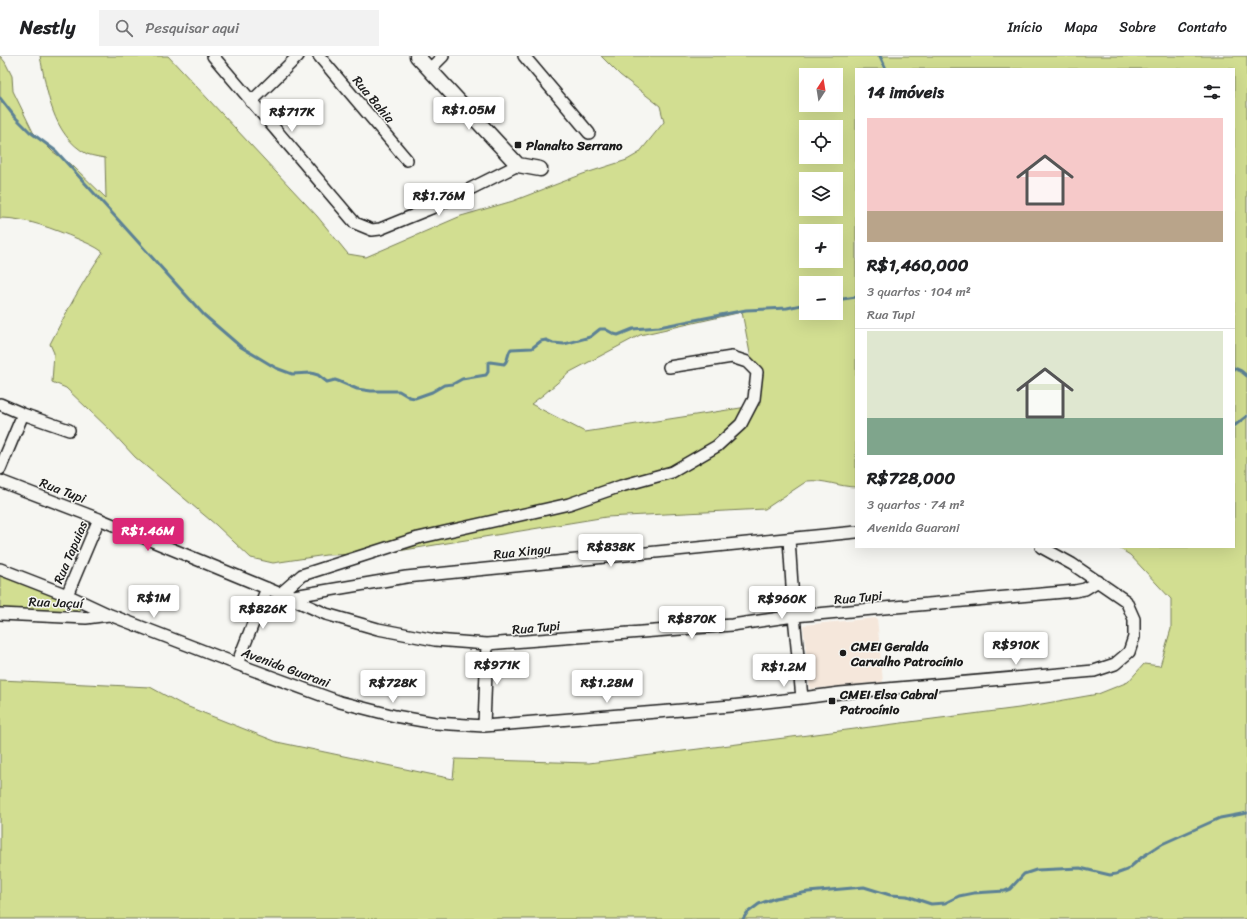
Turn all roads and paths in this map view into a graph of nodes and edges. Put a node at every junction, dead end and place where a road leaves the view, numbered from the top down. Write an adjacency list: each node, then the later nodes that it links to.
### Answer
1 (213, 56): 8 (street)
2 (298, 56): 8 (street)
3 (319, 56): 10 (street, Rua Bahia)
4 (417, 56): 7 (street)
5 (443, 56): 7 (street)
6 (524, 56): 9 (street)
7 (430, 69): 11 (street)
8 (251, 102): 11 (street)
9 (589, 133)
10 (407, 160)
11 (518, 165): 12 (street)
12 (540, 169)
13 (669, 367): 27 (street)
14 (0, 404): 15 (street)
15 (23, 414): 16 (street); 17 (street)
16 (69, 430)
17 (0, 469)
18 (0, 482): 19 (street, Rua Tupi)
19 (99, 519): 25 (street, Rua Tupi); 26 (street, Rua Tapuias)
20 (855, 532): 21 (street, Rua Xingu)
21 (789, 539): 27 (street, Rua Xingu); 30 (street)
22 (1043, 548): 24 (street)
23 (0, 569): 26 (street, Avenida Guarani)
24 (1098, 581): 30 (street, Rua Tupi); 33 (street, Avenida Guarani)
25 (267, 588): 27 (street, Rua Tupi); 32 (street)
26 (67, 595): 29 (street, Avenida Guarani)
27 (284, 595): 31 (street, Rua Tupi)
28 (0, 614): 29 (street, Rua Jaçuí)
29 (110, 614): 32 (street, Avenida Guarani)
30 (794, 616): 31 (street, Rua Tupi); 33 (street)
31 (487, 644): 34 (street)
32 (237, 664): 34 (street, Avenida Guarani)
33 (802, 698): 34 (street, Avenida Guarani)
34 (484, 726)

